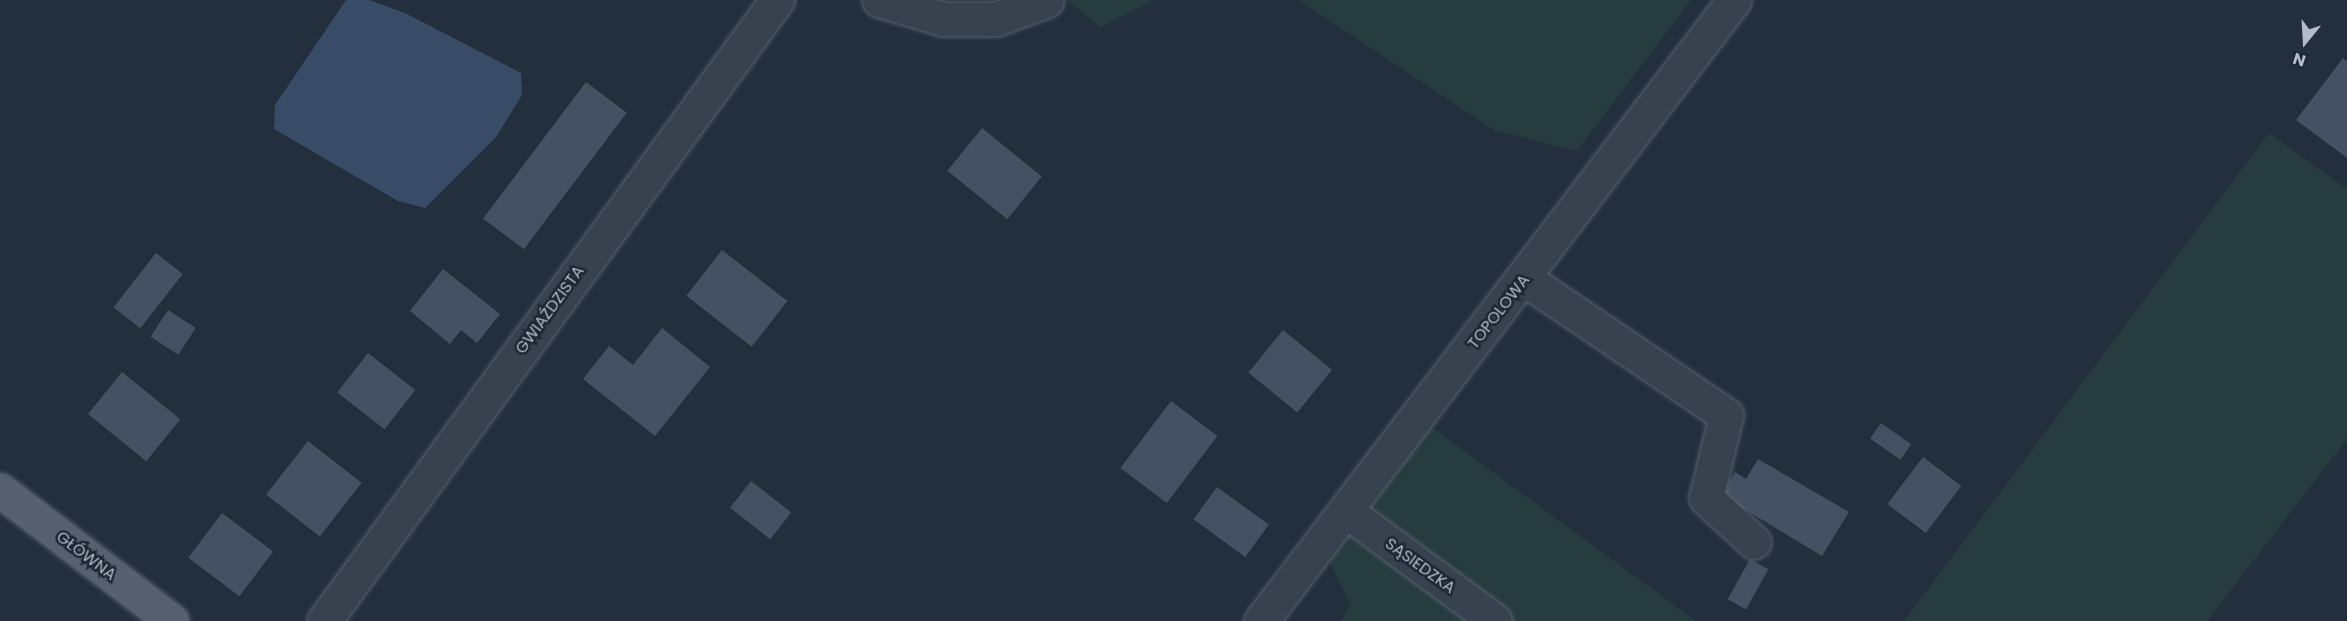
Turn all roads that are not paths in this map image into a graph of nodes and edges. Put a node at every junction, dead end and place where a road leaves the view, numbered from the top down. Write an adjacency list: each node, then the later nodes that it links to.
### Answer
1 (777, 0): 10 (street, GWIAŹDZISTA)
2 (879, 0): 3 (street)
3 (1047, 0)
4 (1734, 0): 5 (street, TOPOLOWA)
5 (1525, 279): 7 (street, TOPOLOWA); 8 (street)
6 (0, 490): 9 (main road, GŁÓWNA)
7 (1346, 511): 11 (street, TOPOLOWA); 12 (street, SĄSIEDZKA)
8 (1754, 542)
9 (172, 621)
10 (324, 621)
11 (1261, 621)
12 (1495, 621)

